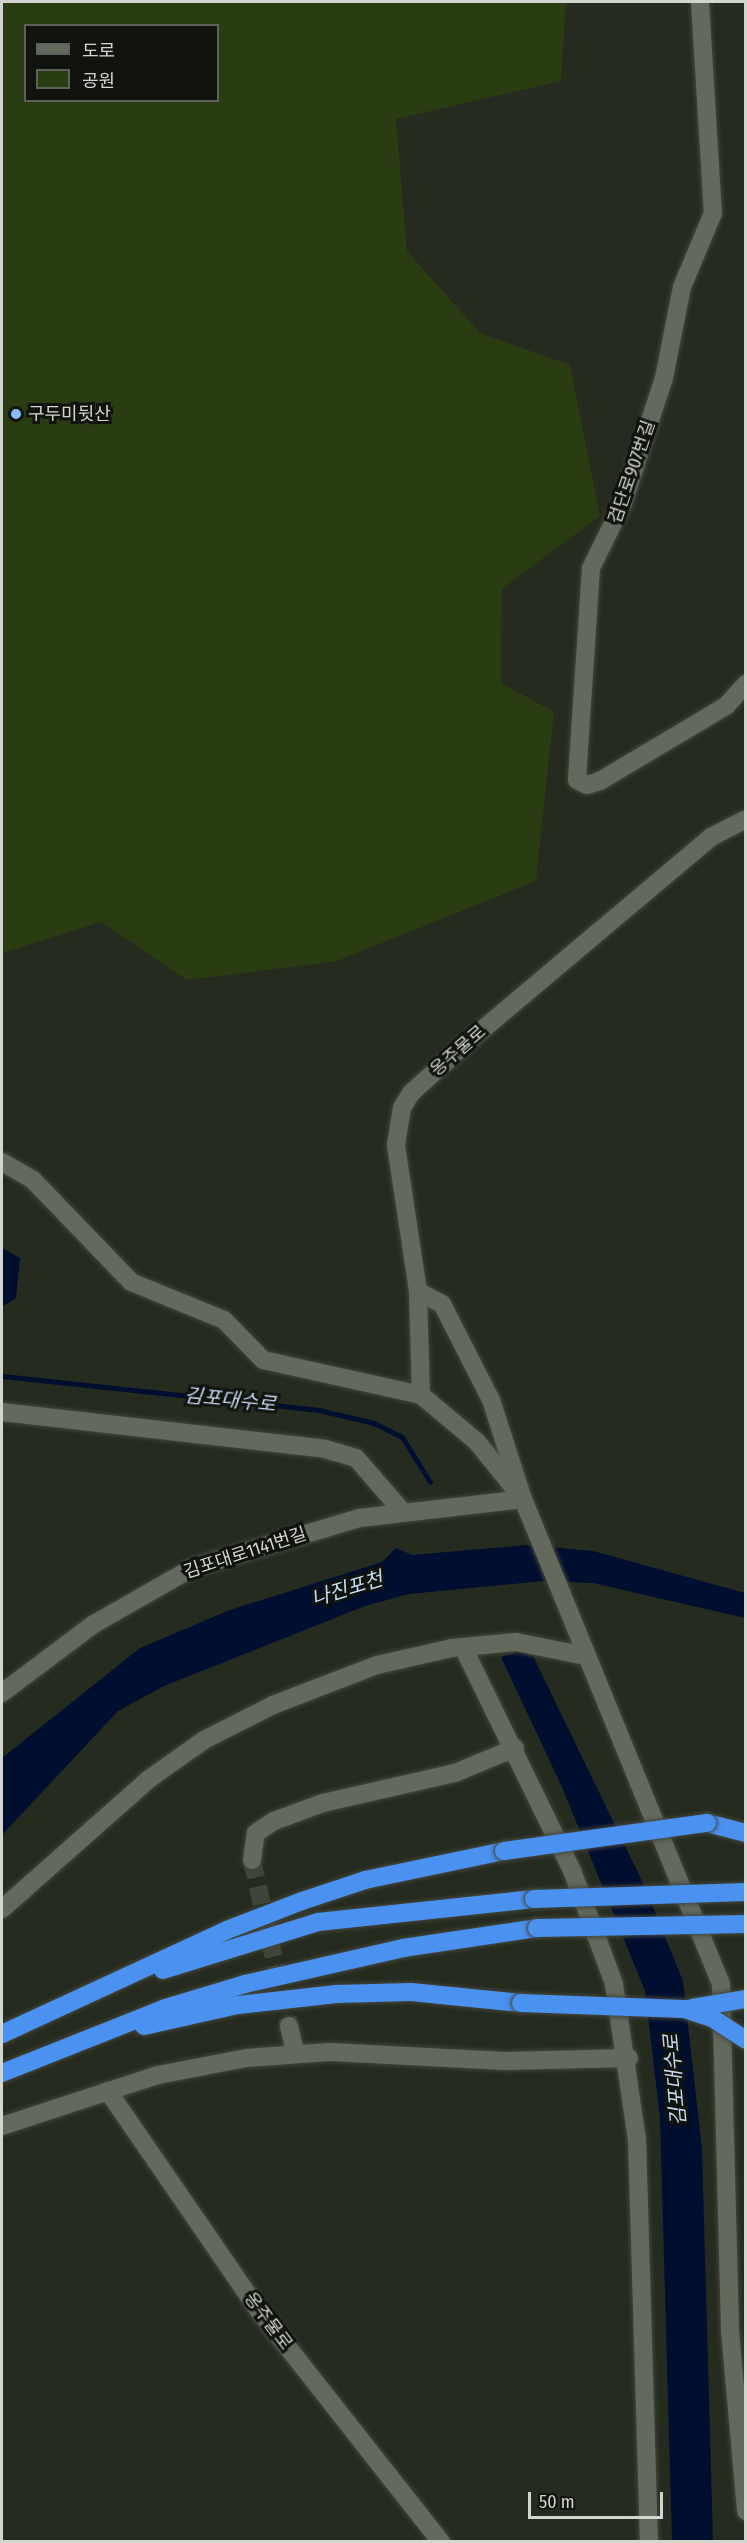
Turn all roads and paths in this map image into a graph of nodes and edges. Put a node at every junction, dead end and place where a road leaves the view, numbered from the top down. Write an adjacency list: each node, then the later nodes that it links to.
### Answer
1 (700, 2): 2 (lane, 검단로907번길)
2 (746, 684)
3 (746, 819): 5 (lane, 옹주물로)
4 (2, 1162): 6 (lane)
5 (418, 1291): 6 (lane, 옹주물로); 8 (lane)
6 (421, 1395): 8 (lane)
7 (2, 1413): 9 (lane)
8 (526, 1506): 9 (lane, 김포대로1141번길); 11 (lane)
9 (402, 1511): 12 (lane, 김포대로1141번길)
10 (463, 1647): 11 (lane); 13 (lane); 17 (lane)
11 (583, 1647): 31 (lane)
12 (2, 1693)
13 (515, 1748): 15 (lane); 27 (lane)
14 (746, 1833): 19 (highway, bridge)
15 (252, 1860)
16 (746, 1892): 19 (highway, bridge)
17 (2, 1910)
18 (746, 1924): 24 (highway, bridge)
19 (98, 1990): 23 (highway)
20 (746, 1999): 21 (highway, bridge)
21 (684, 2009): 24 (highway, bridge); 25 (highway, bridge)
22 (289, 2026): 26 (lane)
23 (2, 2034)
24 (87, 2038): 28 (highway)
25 (746, 2040)
26 (295, 2052): 27 (lane); 29 (lane)
27 (629, 2058): 33 (lane)
28 (2, 2073)
29 (108, 2091): 30 (lane); 32 (lane, 옹주물로)
30 (2, 2126)
31 (746, 2511)
32 (441, 2541)
33 (649, 2541)

